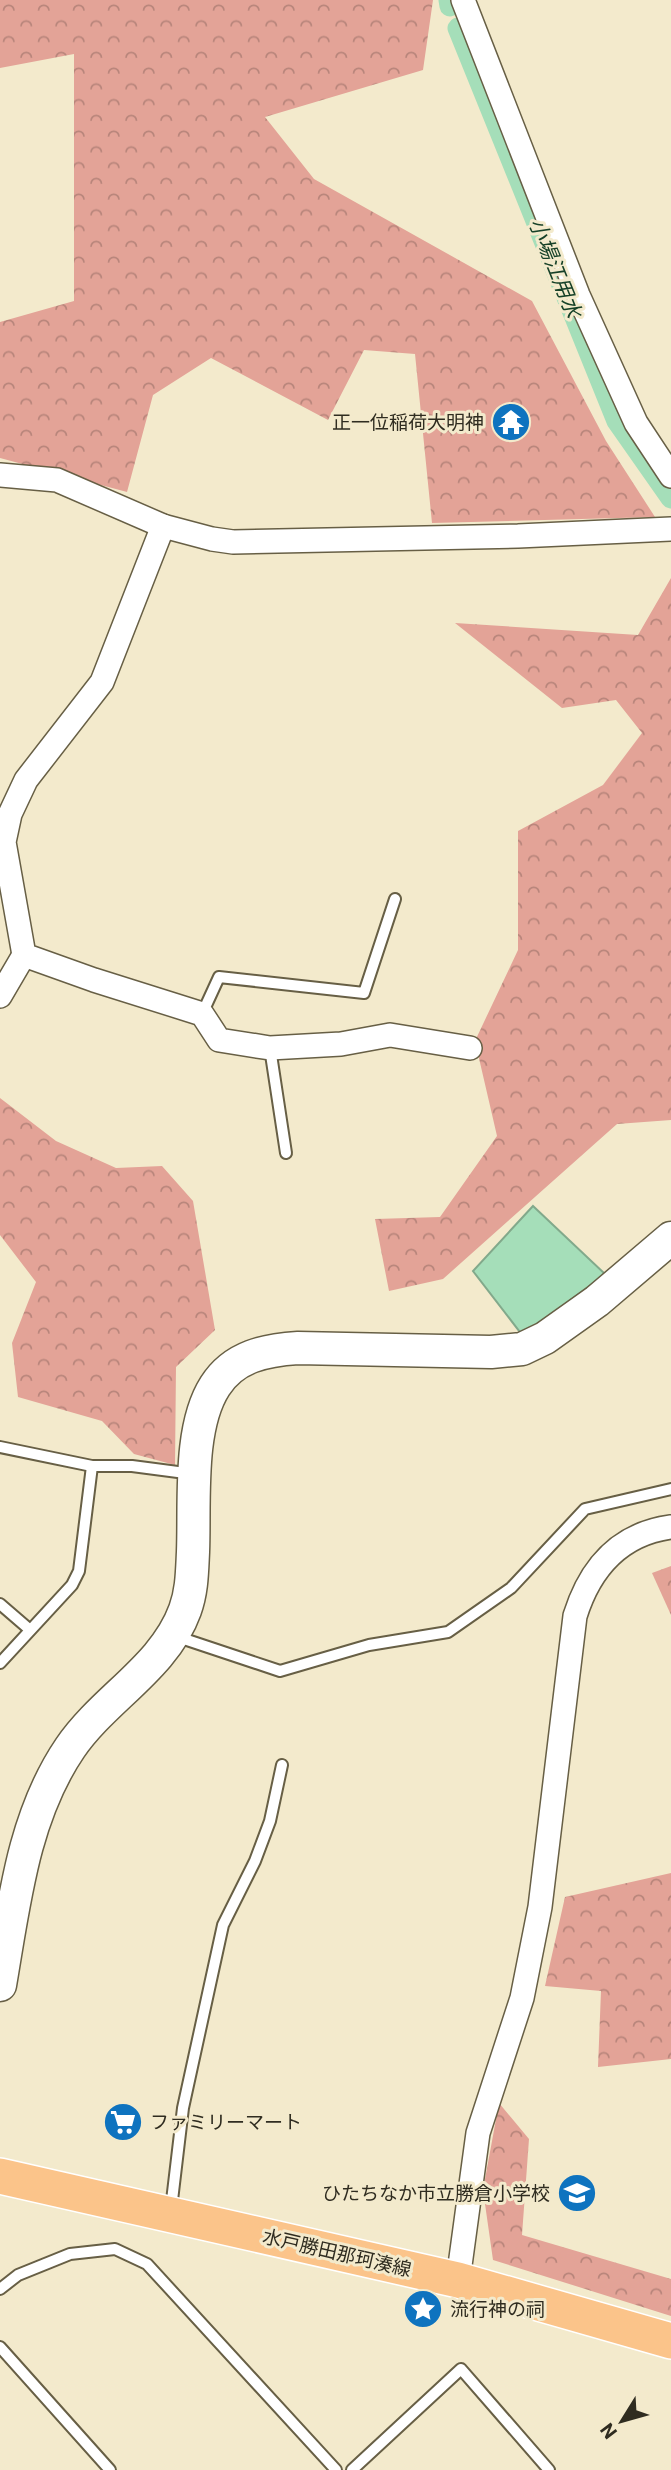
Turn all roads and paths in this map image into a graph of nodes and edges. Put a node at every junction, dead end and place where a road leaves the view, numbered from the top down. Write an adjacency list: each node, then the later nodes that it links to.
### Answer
1 (460, 6): 3 (street)
2 (0, 475): 4 (street)
3 (671, 475)
4 (163, 526): 5 (street); 6 (street)
5 (671, 529)
6 (5, 812): 8 (street)
7 (396, 899): 10 (lane)
8 (24, 955): 9 (street); 10 (street)
9 (0, 996)
10 (202, 1014): 11 (street)
11 (270, 1048): 12 (street); 13 (lane)
12 (470, 1048)
13 (286, 1153)
14 (671, 1238): 17 (street)
15 (0, 1447): 16 (lane)
16 (92, 1466): 17 (lane); 21 (lane)
17 (196, 1475): 22 (street)
18 (671, 1489): 22 (lane)
19 (671, 1527): 28 (street)
20 (0, 1604): 21 (lane)
21 (29, 1629): 23 (lane)
22 (173, 1635): 25 (street)
23 (0, 1663)
24 (282, 1765): 27 (lane)
25 (0, 1985)
26 (0, 2176): 27 (main road, 水戸勝田那珂湊線)
27 (170, 2215): 28 (main road, 水戸勝田那珂湊線)
28 (458, 2280): 30 (main road, 水戸勝田那珂湊線)
29 (0, 2289): 33 (lane)
30 (671, 2341)
31 (0, 2347): 32 (lane)
32 (110, 2470)
33 (336, 2470)
34 (352, 2470): 35 (lane)
35 (549, 2470)

